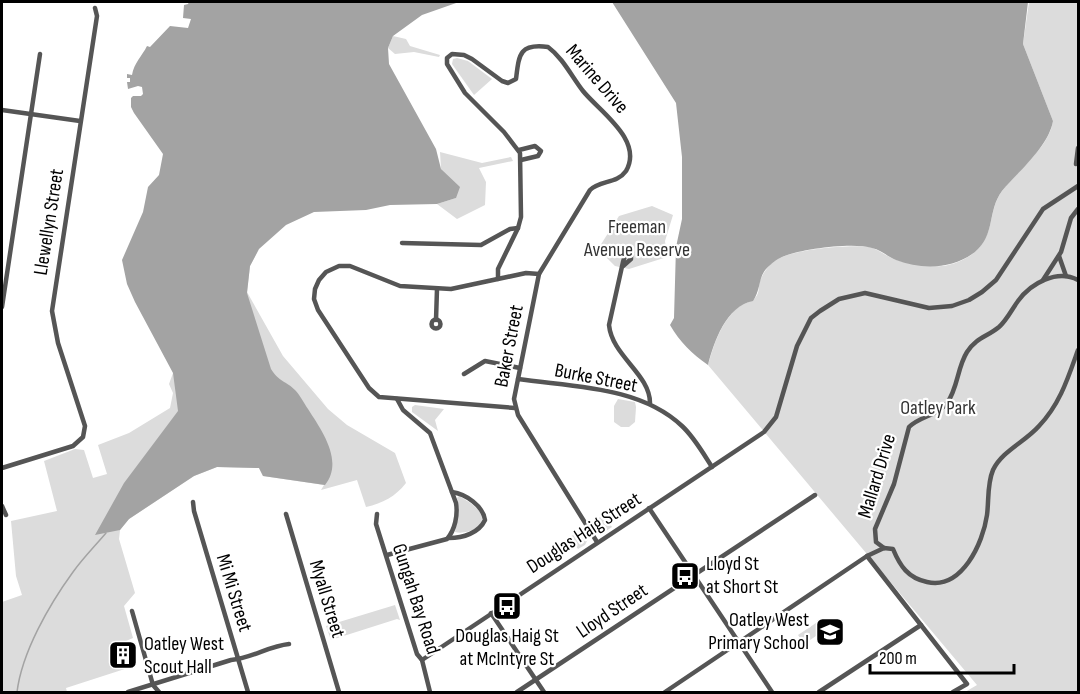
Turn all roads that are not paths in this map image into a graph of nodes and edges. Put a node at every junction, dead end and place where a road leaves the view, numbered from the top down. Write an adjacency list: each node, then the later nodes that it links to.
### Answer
1 (95, 8): 5 (street, Llewellyn Street)
2 (40, 54): 4 (street)
3 (2, 110): 4 (street)
4 (31, 114): 5 (street); 23 (street)
5 (80, 121): 33 (street, Llewellyn Street)
6 (1078, 148): 9 (street)
7 (519, 150): 8 (street, Marine Drive); 8 (street); 10 (street, Marine Drive)
8 (521, 160): 13 (street, Marine Drive)
9 (1076, 164)
10 (595, 185): 17 (street, Baker Street)
11 (1078, 186): 32 (street, Douglas Haig Street)
12 (1078, 208): 15 (street)
13 (518, 228): 14 (street); 19 (street, Marine Drive)
14 (402, 243)
15 (1059, 256): 18 (street); 21 (street)
16 (622, 267): 30 (street)
17 (539, 274): 19 (street); 26 (street, Baker Street)
18 (1066, 276): 20 (street); 21 (street)
19 (498, 279): 22 (street)
20 (1078, 280)
21 (1041, 282): 44 (street, Mallard Drive)
22 (437, 289): 24 (street); 29 (street)
23 (2, 307)
24 (436, 320)
25 (1078, 350): 45 (street, Mallard Drive)
26 (520, 368): 27 (street); 28 (street, Baker Street)
27 (464, 374)
28 (518, 379): 30 (street, Burke Street); 31 (street, Baker Street)
29 (397, 399): 31 (street); 34 (street)
30 (650, 403): 32 (street, Burke Street)
31 (515, 408): 43 (street, Baker Street)
32 (712, 467): 38 (street, Douglas Haig Street)
33 (2, 468)
34 (452, 492): 42 (street); 42 (street)
35 (815, 495): 48 (street, Lloyd Street)
36 (193, 502): 54 (street, Mi Mi Street)
37 (2, 506): 39 (street)
38 (649, 508): 43 (street, Douglas Haig Street); 48 (street)
39 (6, 514)
40 (286, 514): 62 (street, Myall Street)
41 (377, 514): 46 (street, Gungah Bay Road)
42 (449, 538): 46 (street)
43 (597, 542): 50 (street, Douglas Haig Street)
44 (876, 543): 45 (street, Mallard Drive); 47 (street, Mallard Drive)
45 (884, 548): 47 (street, Mallard Drive)
46 (387, 555): 55 (street, Gungah Bay Road)
47 (867, 556): 51 (street); 52 (street)
48 (694, 574): 52 (street); 56 (street, Lloyd Street)
49 (132, 611): 57 (street)
50 (491, 613): 55 (street, Douglas Haig Street); 56 (street)
51 (921, 625): 68 (street); 69 (street)
52 (739, 642): 66 (street); 67 (street)
53 (289, 644): 54 (street)
54 (238, 659): 57 (street); 61 (street, Mi Mi Street)
55 (422, 660): 63 (street, Gungah Bay Road)
56 (536, 680): 64 (street, Lloyd Street); 65 (street)
57 (153, 685): 58 (street); 59 (street); 60 (street)
58 (128, 693)
59 (151, 693)
60 (159, 693)
61 (248, 693)
62 (339, 693)
63 (430, 693)
64 (517, 693)
65 (544, 693)
66 (665, 693)
67 (772, 693)
68 (819, 693)
69 (954, 693)

